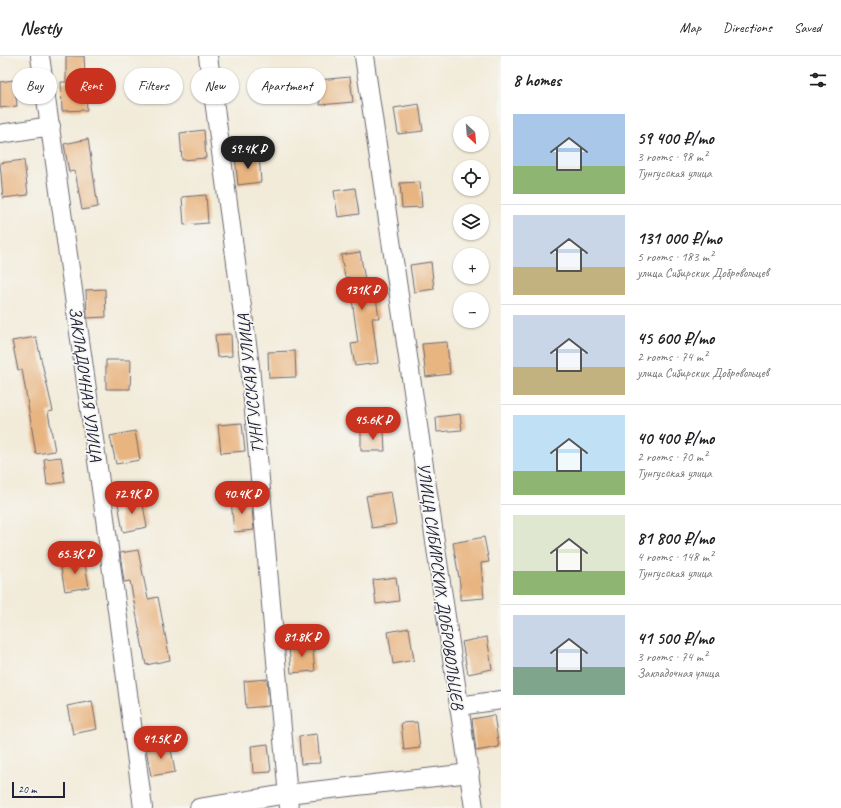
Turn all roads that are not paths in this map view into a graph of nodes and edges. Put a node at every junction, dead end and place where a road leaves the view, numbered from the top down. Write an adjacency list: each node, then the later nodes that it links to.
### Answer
1 (40, 56): 4 (street, ЗАКЛАДОЧНАЯ УЛИЦА)
2 (208, 56): 9 (street, ТУНГУССКАЯ УЛИЦА)
3 (364, 56): 7 (street, УЛИЦА СИБИРСКИХ ДОБРОВОЛЬЦЕВ)
4 (51, 126): 5 (street); 10 (street, ЗАКЛАДОЧНАЯ УЛИЦА)
5 (0, 134)
6 (501, 700): 7 (street)
7 (459, 706): 8 (street, УЛИЦА СИБИРСКИХ ДОБРОВОЛЬЦЕВ)
8 (470, 772): 9 (street); 12 (street, УЛИЦА СИБИРСКИХ ДОБРОВОЛЬЦЕВ)
9 (288, 801): 11 (street)
10 (143, 808)
11 (199, 808)
12 (474, 808)

